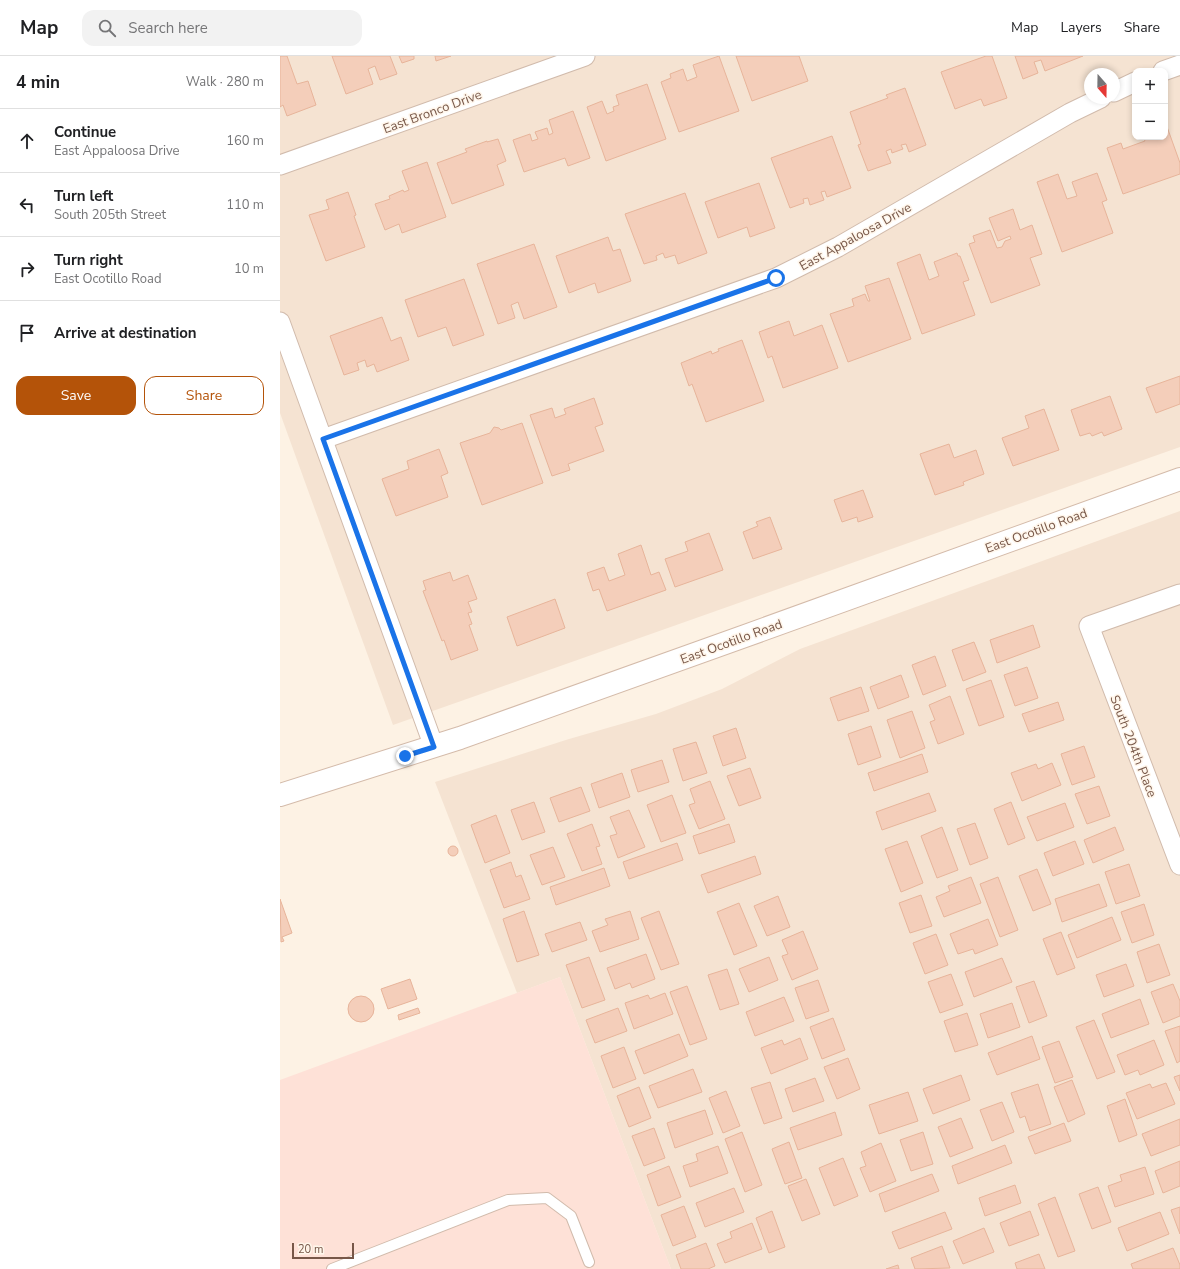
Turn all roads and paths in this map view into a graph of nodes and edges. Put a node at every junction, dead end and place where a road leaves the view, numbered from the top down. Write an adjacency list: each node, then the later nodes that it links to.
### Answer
1 (584, 56): 7 (street, East Bronco Drive)
2 (1180, 65): 3 (street)
3 (1168, 69)
4 (1132, 83): 5 (street)
5 (1120, 89)
6 (1089, 104): 9 (street, East Appaloosa Drive)
7 (280, 165)
8 (280, 322): 9 (street)
9 (323, 439): 12 (street)
10 (1180, 479): 12 (main road, East Ocotillo Road)
11 (1180, 594): 14 (street, South 204th Place)
12 (434, 747): 13 (main road, East Ocotillo Road)
13 (280, 795)
14 (1180, 865)
15 (589, 1262): 16 (lane)
16 (332, 1269)

